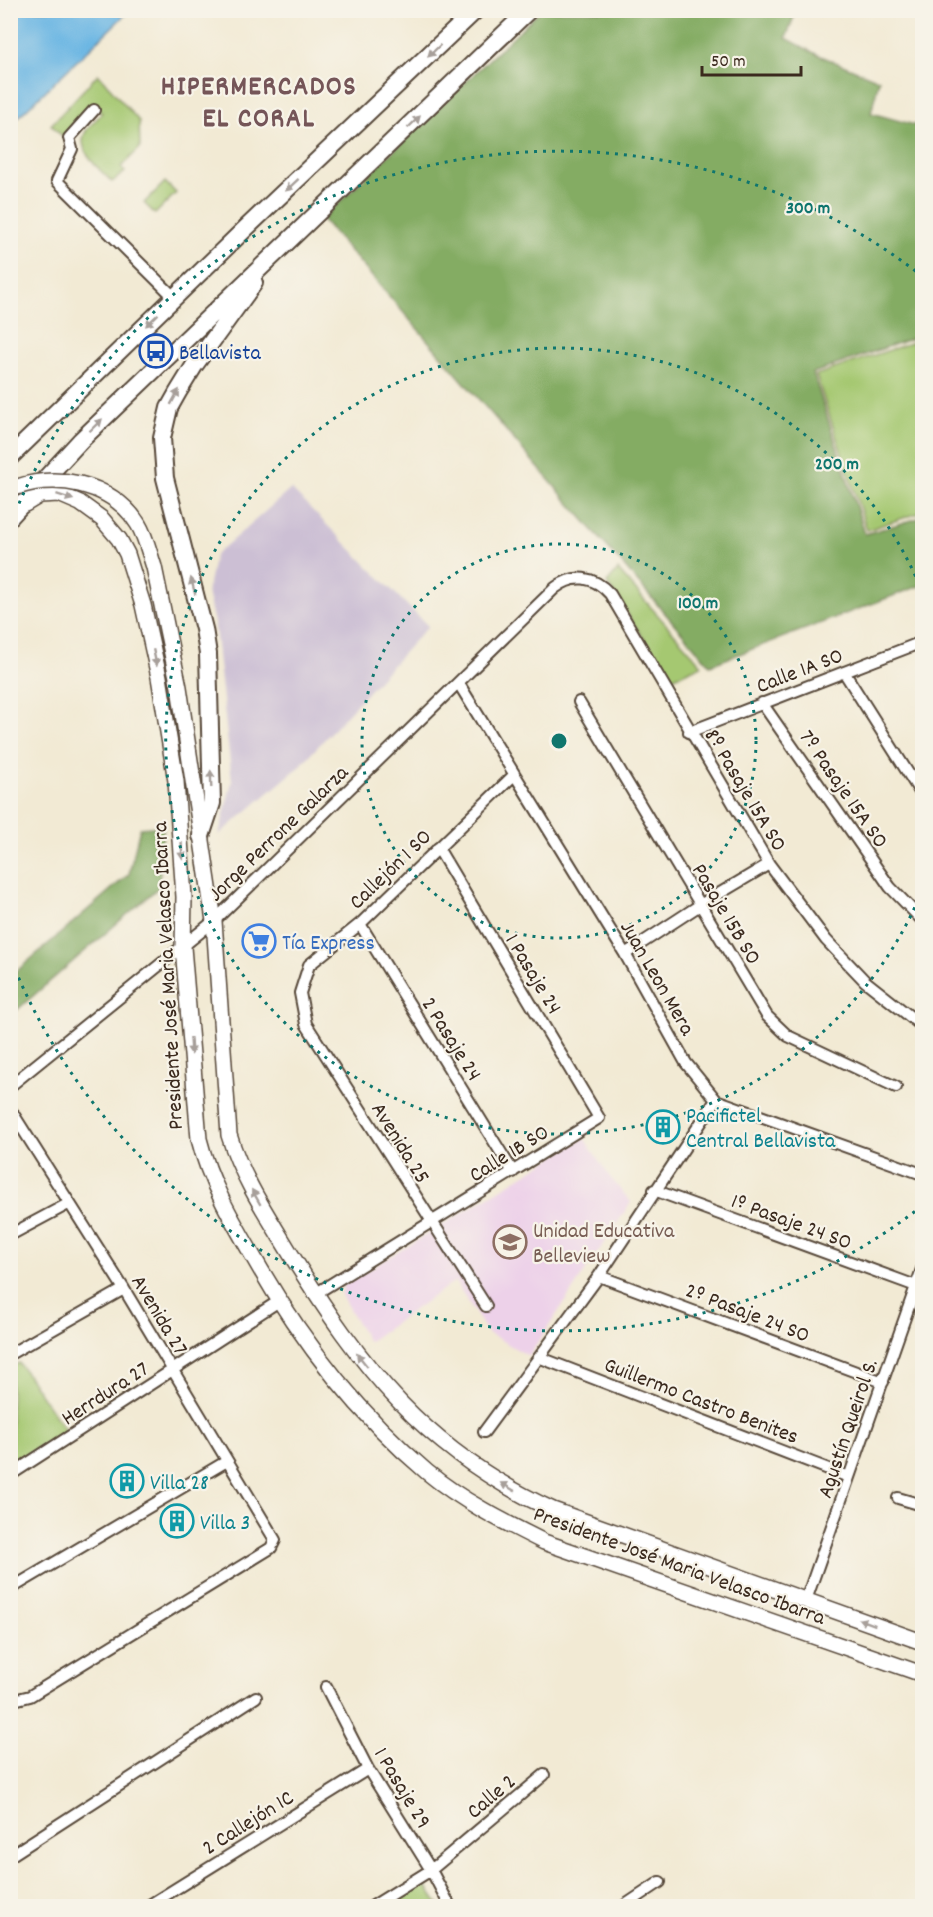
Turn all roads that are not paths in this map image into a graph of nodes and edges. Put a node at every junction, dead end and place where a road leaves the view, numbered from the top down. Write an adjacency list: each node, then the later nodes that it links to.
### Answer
1 (476, 10): 5 (main road, one-way to 5)
2 (530, 10): 4 (main road, one-way to 2)
3 (94, 110): 5 (street)
4 (277, 250): 8 (main road, one-way to 4); 19 (main road, one-way to 4)
5 (175, 298): 6 (main road, one-way to 6)
6 (10, 457)
7 (10, 490): 19 (main road, Presidente José Maria Velasco Ibarra, bridge)
8 (12, 515): 26 (main road, Presidente José Maria Velasco Ibarra, one-way to 26)
9 (555, 588): 13 (street, Jorge Perrone Galarza); 16 (street, 8º Pasaje 15A SO)
10 (919, 643): 11 (street); 12 (street, Calle 1A SO)
11 (922, 655)
12 (844, 672): 15 (street, Calle 1A SO); 18 (street)
13 (459, 684): 17 (street, Juan Leon Mera); 24 (street, Jorge Perrone Galarza)
14 (579, 702): 22 (street, Pasaje 15B SO)
15 (762, 704): 16 (street, Calle 1A SO); 23 (street, 7º Pasaje 15A SO)
16 (689, 732): 21 (street, 8º Pasaje 15A SO)
17 (514, 775): 20 (street, Callejón 1 SO); 27 (street, Juan Leon Mera)
18 (922, 795)
19 (201, 836): 24 (main road, Presidente José Maria Velasco Ibarra)
20 (438, 848): 25 (street, Callejón 1 SO); 34 (street, 1 Pasaje 24)
21 (769, 864): 22 (street); 29 (street, 8º Pasaje 15A SO)
22 (700, 904): 27 (street); 31 (street, Pasaje 15B SO)
23 (922, 920)
24 (214, 921): 26 (street, Jorge Perrone Galarza); 45 (main road, Presidente José Maria Velasco Ibarra, one-way to 24)
25 (360, 924): 28 (street, Callejón 1 SO); 35 (street, 2 Pasaje 24)
26 (183, 947): 30 (street, Jorge Perrone Galarza); 46 (main road, Presidente José Maria Velasco Ibarra, one-way to 46)
27 (626, 954): 32 (street, Juan Leon Mera)
28 (300, 993): 39 (street, Avenida 25)
29 (922, 1026)
30 (10, 1086)
31 (896, 1087)
32 (716, 1100): 36 (street); 37 (street)
33 (10, 1110): 38 (street, Avenida 27)
34 (599, 1118): 35 (street, Calle 1B SO)
35 (513, 1172): 39 (street, Calle 1B SO)
36 (922, 1174)
37 (654, 1190): 42 (street); 43 (street, 1º Pasaje 24 SO)
38 (68, 1204): 40 (street); 44 (street, Avenida 27)
39 (430, 1223): 45 (street, Calle 1B SO); 47 (street, Avenida 25)
40 (10, 1235)
41 (922, 1269): 43 (street, Agustín Queirol S.)
42 (599, 1276): 49 (street); 51 (street, 2º Pasaje 24 SO)
43 (916, 1286): 51 (street, Agustín Queirol S.)
44 (124, 1289): 48 (street); 50 (street, Avenida 27)
45 (315, 1294): 59 (main road, Presidente José Maria Velasco Ibarra, one-way to 45)
46 (279, 1301): 50 (street, Herrdura 27); 61 (main road, Presidente José Maria Velasco Ibarra)
47 (486, 1306)
48 (10, 1354)
49 (541, 1358): 52 (street); 55 (street, Guillermo Castro Benites)
50 (172, 1371): 53 (street, Avenida 27); 54 (street, Herrdura 27)
51 (883, 1382): 55 (street, Agustín Queirol S.)
52 (484, 1432)
53 (227, 1461): 58 (street); 64 (street, Avenida 27)
54 (10, 1475)
55 (849, 1477): 59 (street, Agustín Queirol S.)
56 (898, 1498): 57 (street)
57 (922, 1505)
58 (10, 1589)
59 (806, 1600): 60 (main road, Presidente José Maria Velasco Ibarra, one-way to 59)
60 (922, 1642)
61 (922, 1674)
62 (326, 1688): 65 (street, 1 Pasaje 29)
63 (256, 1697): 67 (street)
64 (10, 1701)
65 (368, 1769): 68 (street, 1 Pasaje 29); 70 (street, 2 Callejón 1C)
66 (544, 1775): 68 (street, Calle 2)
67 (10, 1856)
68 (431, 1870): 71 (street, Calle 2); 72 (street, 1 Pasaje 29)
69 (660, 1881): 73 (street)
70 (148, 1906)
71 (373, 1906)
72 (450, 1906)
73 (624, 1906)

